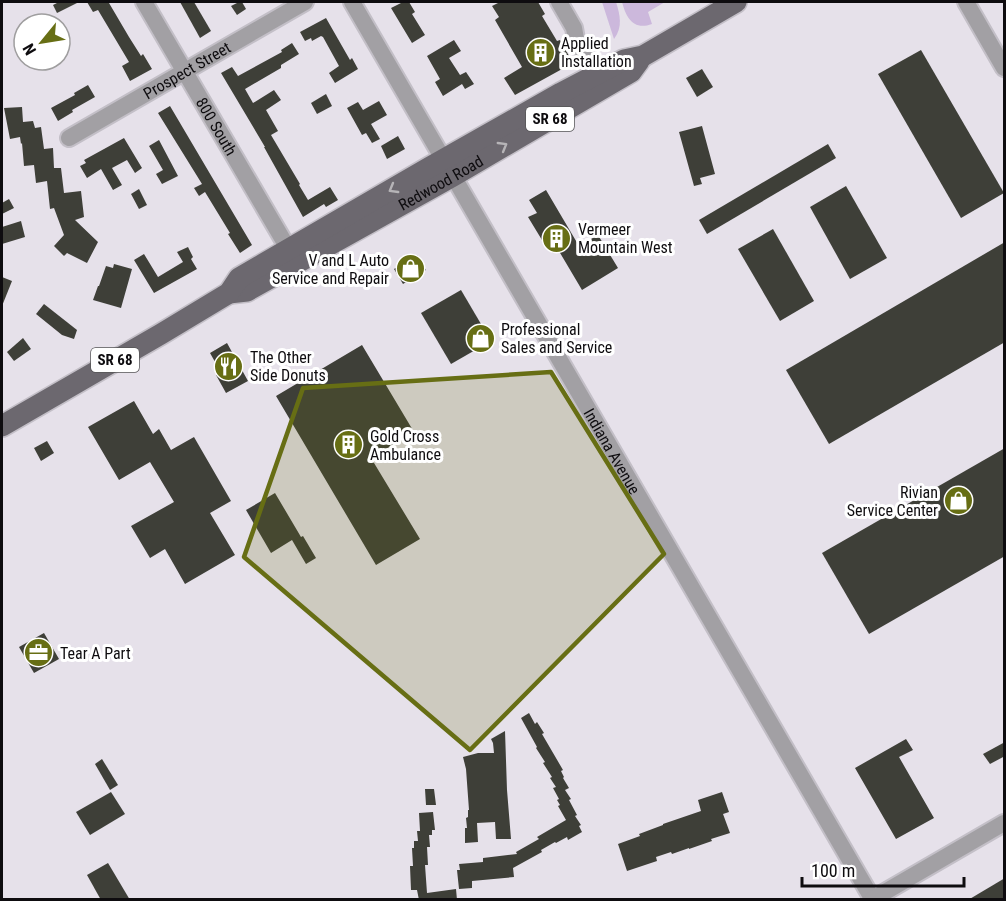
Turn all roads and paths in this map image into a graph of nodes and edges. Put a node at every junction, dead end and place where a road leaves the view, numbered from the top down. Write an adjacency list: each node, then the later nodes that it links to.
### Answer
1 (144, 2): 9 (street, 800 South)
2 (305, 2): 9 (street, Prospect Street)
3 (352, 2): 12 (street, Indiana Avenue)
4 (559, 2): 10 (street)
5 (736, 2): 7 (main road, Redwood Road / SR 68)
6 (966, 2): 8 (street)
7 (643, 56): 10 (main road, Redwood Road / SR 68); 12 (main road, Redwood Road / SR 68, one-way to 7)
8 (1005, 68)
9 (184, 71): 11 (street, Prospect Street); 13 (street, 800 South)
10 (601, 72): 12 (main road, Redwood Road / SR 68)
11 (69, 138)
12 (448, 168): 13 (main road, Redwood Road / SR 68, one-way to 13); 14 (main road, Redwood Road / SR 68); 17 (street, Indiana Avenue)
13 (289, 250): 14 (main road, Redwood Road / SR 68)
14 (228, 293): 15 (main road, Redwood Road / SR 68)
15 (2, 426)
16 (1005, 823): 17 (street)
17 (873, 899)

